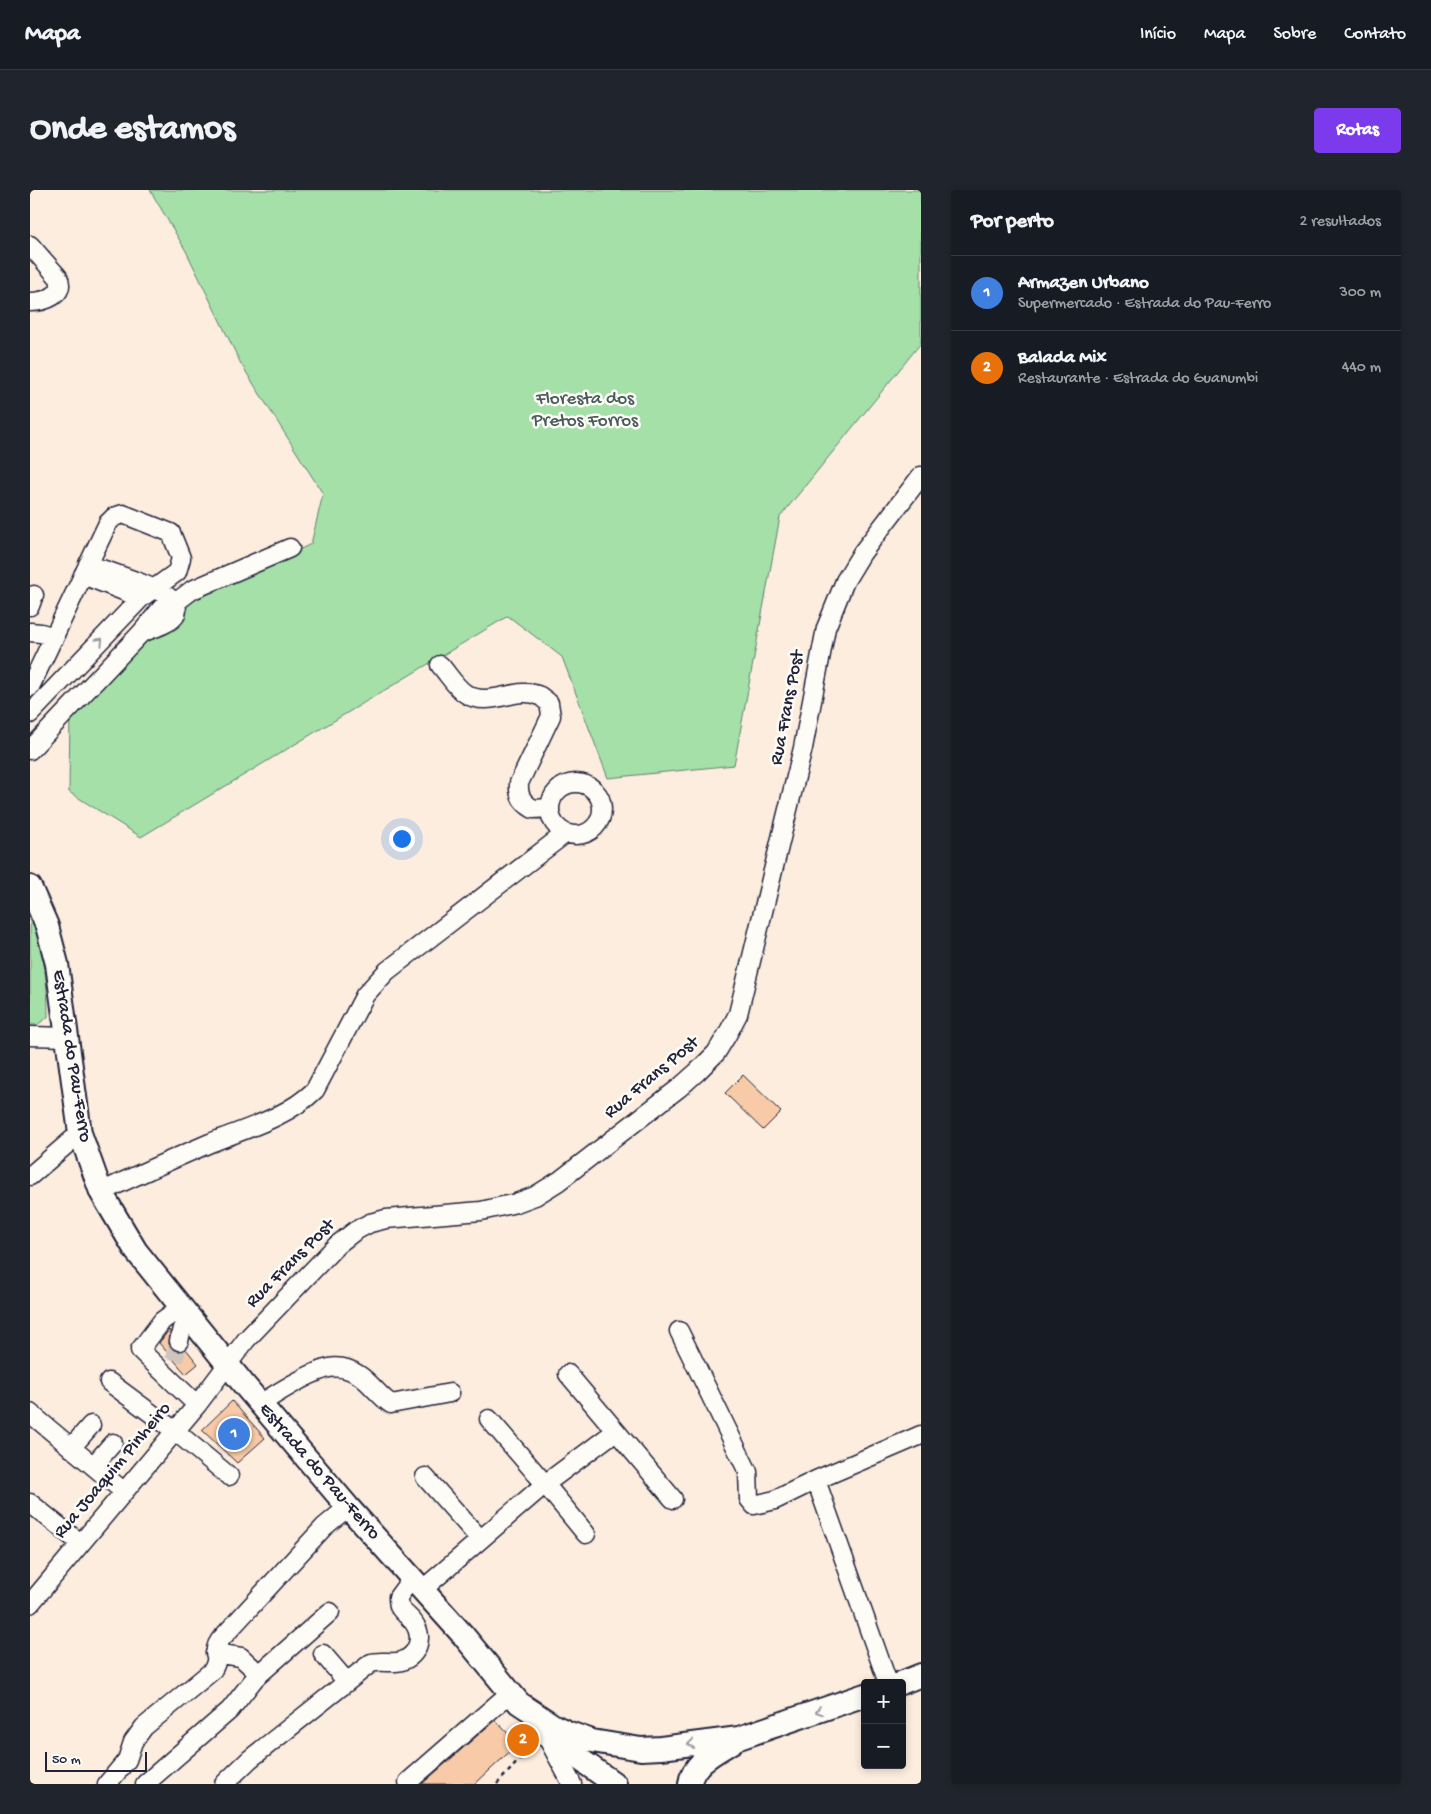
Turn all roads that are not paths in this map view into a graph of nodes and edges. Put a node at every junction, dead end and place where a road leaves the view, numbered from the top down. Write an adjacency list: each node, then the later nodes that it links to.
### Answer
1 (30, 245): 2 (street)
2 (30, 302)
3 (921, 476): 28 (street, Rua Frans Post)
4 (290, 548): 7 (street)
5 (86, 570): 6 (street); 6 (street); 9 (street)
6 (146, 593): 7 (street); 12 (street, one-way to 6)
7 (172, 601): 15 (street)
8 (30, 632): 9 (street)
9 (55, 637): 10 (street)
10 (46, 657): 12 (street); 13 (street)
11 (440, 665): 16 (street)
12 (74, 668): 14 (street)
13 (30, 687)
14 (30, 714)
15 (30, 750)
16 (549, 808): 17 (street); 17 (street)
17 (566, 833): 23 (street)
18 (30, 887): 20 (main road, Estrada do Pau-Ferro)
19 (30, 1036): 20 (street)
20 (68, 1037): 21 (main road, Estrada do Pau-Ferro)
21 (80, 1133): 22 (street); 23 (main road, Estrada do Pau-Ferro)
22 (30, 1176)
23 (101, 1192): 24 (main road, Estrada do Pau-Ferro)
24 (186, 1314): 26 (street); 28 (main road, Estrada do Pau-Ferro); 30 (street)
25 (679, 1331): 46 (street)
26 (179, 1341)
27 (174, 1360): 30 (street)
28 (227, 1365): 33 (main road, Estrada do Pau-Ferro); 34 (street, Rua Joaquim Pinheiro)
29 (568, 1374): 39 (street)
30 (170, 1378): 34 (street)
31 (109, 1382): 38 (street)
32 (450, 1394): 33 (street)
33 (260, 1404): 51 (main road, Estrada do Pau-Ferro)
34 (197, 1405): 38 (street, Rua Joaquim Pinheiro)
35 (30, 1413): 42 (street)
36 (488, 1419): 47 (street)
37 (90, 1425): 42 (street)
38 (174, 1431): 44 (street); 48 (street, Rua Joaquim Pinheiro)
39 (616, 1431): 47 (street); 49 (street)
40 (921, 1435): 46 (street)
41 (113, 1443): 43 (street)
42 (71, 1448): 43 (street)
43 (93, 1466): 48 (street)
44 (229, 1476)
45 (425, 1477): 53 (street)
46 (816, 1480): 62 (street)
47 (545, 1484): 52 (street); 53 (street)
48 (123, 1491): 54 (street, Rua Joaquim Pinheiro)
49 (673, 1499)
50 (30, 1503): 54 (street)
51 (348, 1507): 55 (main road, Estrada do Pau-Ferro); 58 (street)
52 (586, 1534)
53 (480, 1539): 55 (street)
54 (80, 1543): 56 (street, Rua Joaquim Pinheiro)
55 (417, 1584): 64 (street); 66 (main road, Estrada do Pau-Ferro)
56 (31, 1602)
57 (330, 1612): 60 (street)
58 (215, 1653): 60 (street); 70 (street)
59 (323, 1654): 64 (street)
60 (259, 1674): 71 (street)
61 (921, 1675): 63 (main road)
62 (887, 1679)
63 (906, 1681)
64 (347, 1682): 72 (street)
65 (861, 1696): 68 (main road, Estrada do Pau-Ferro, one-way to 68)
66 (515, 1698): 67 (main road); 68 (main road, Estrada do Pau-Ferro, one-way to 66); 69 (street)
67 (546, 1735): 73 (street); 74 (main road)
68 (739, 1738): 75 (main road)
69 (408, 1782)
70 (107, 1784)
71 (145, 1784)
72 (224, 1784)
73 (572, 1784)
74 (615, 1784)
75 (690, 1784)

